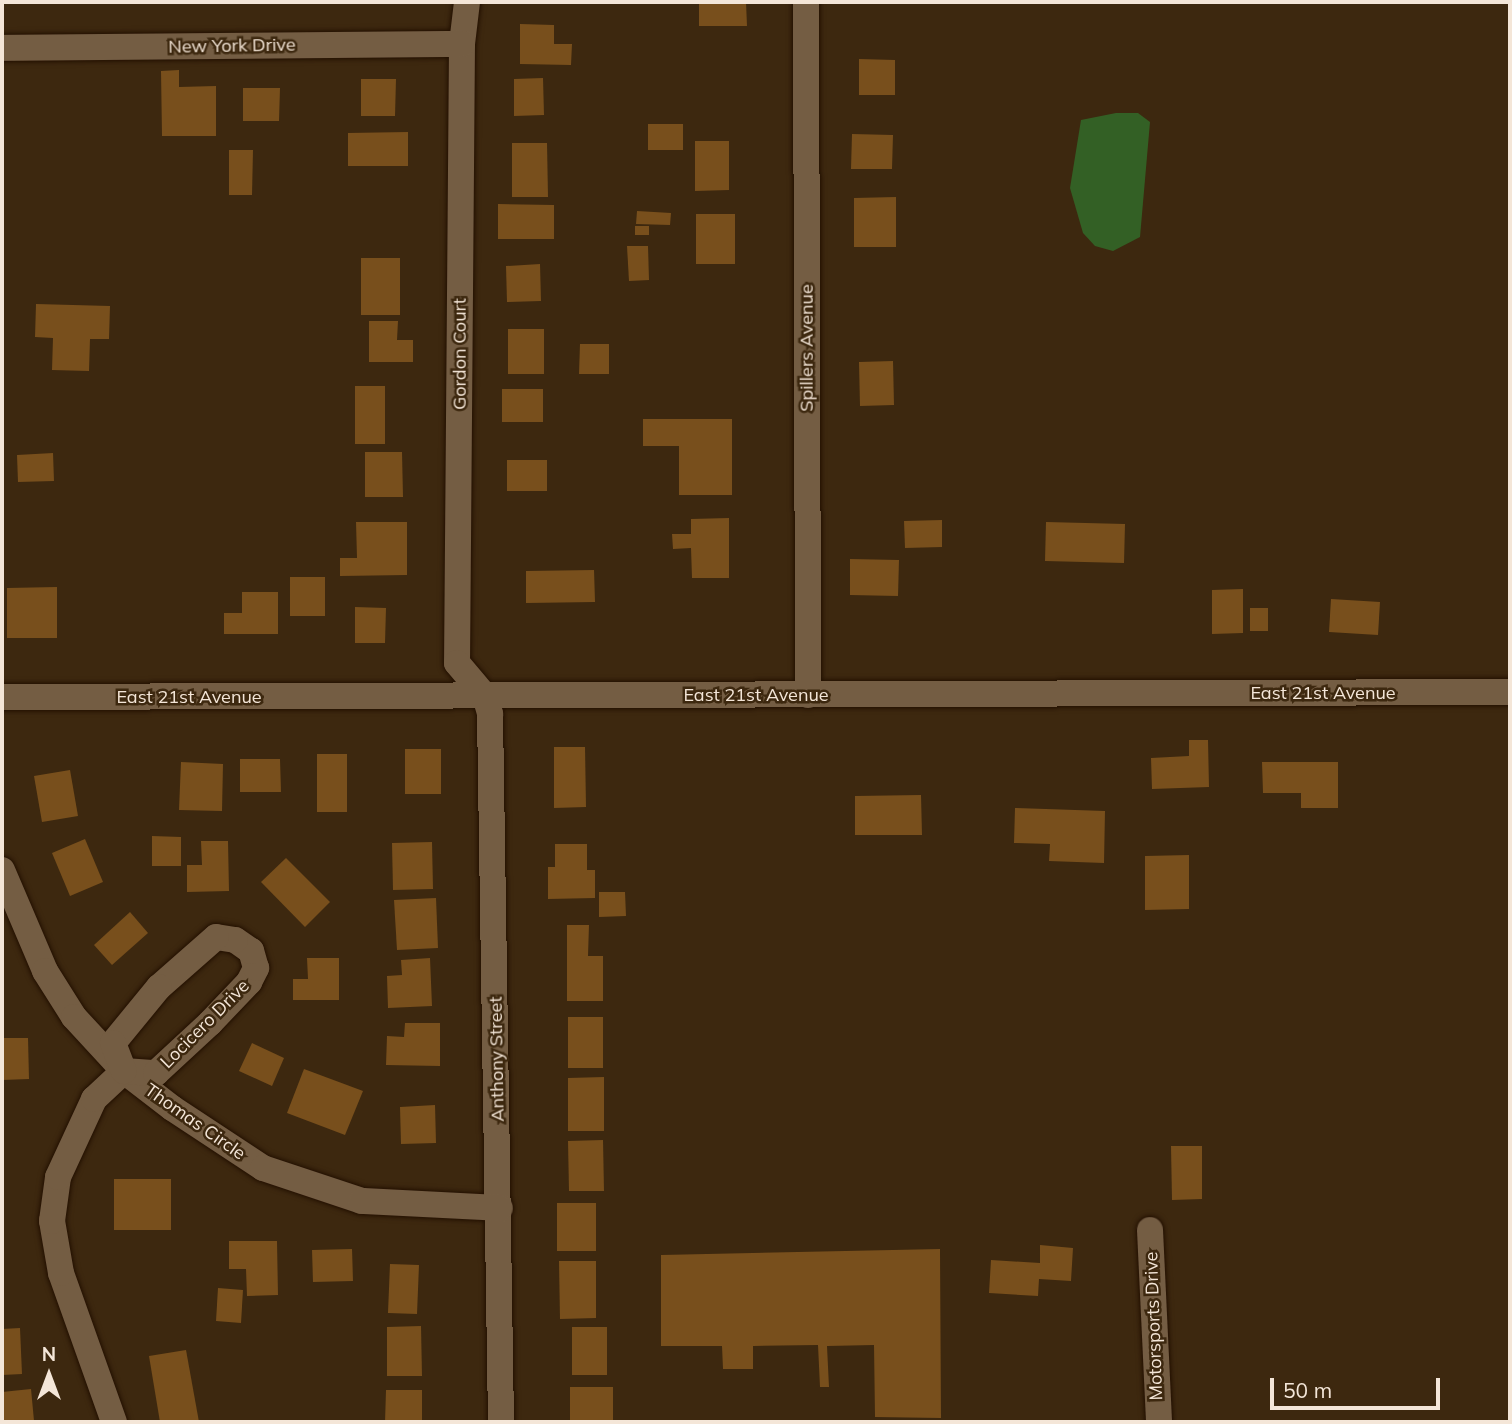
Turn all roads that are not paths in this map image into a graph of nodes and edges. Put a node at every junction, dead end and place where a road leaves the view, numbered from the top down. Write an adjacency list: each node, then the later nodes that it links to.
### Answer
1 (467, 2): 3 (street, Gordon Court)
2 (806, 2): 6 (street, Spillers Avenue)
3 (462, 44): 4 (street, New York Drive); 7 (street, Gordon Court)
4 (2, 48)
5 (1510, 692): 6 (street, East 21st Avenue)
6 (808, 695): 7 (street, East 21st Avenue)
7 (485, 696): 8 (street, East 21st Avenue); 11 (street, Anthony Street)
8 (2, 697)
9 (2, 870): 10 (street, Thomas Circle)
10 (124, 1071): 10 (street, Locicero Drive); 11 (street, Thomas Circle); 13 (street)
11 (500, 1208): 14 (street, Anthony Street)
12 (1150, 1230): 15 (street, Motorsports Drive)
13 (114, 1422)
14 (501, 1422)
15 (1158, 1422)

